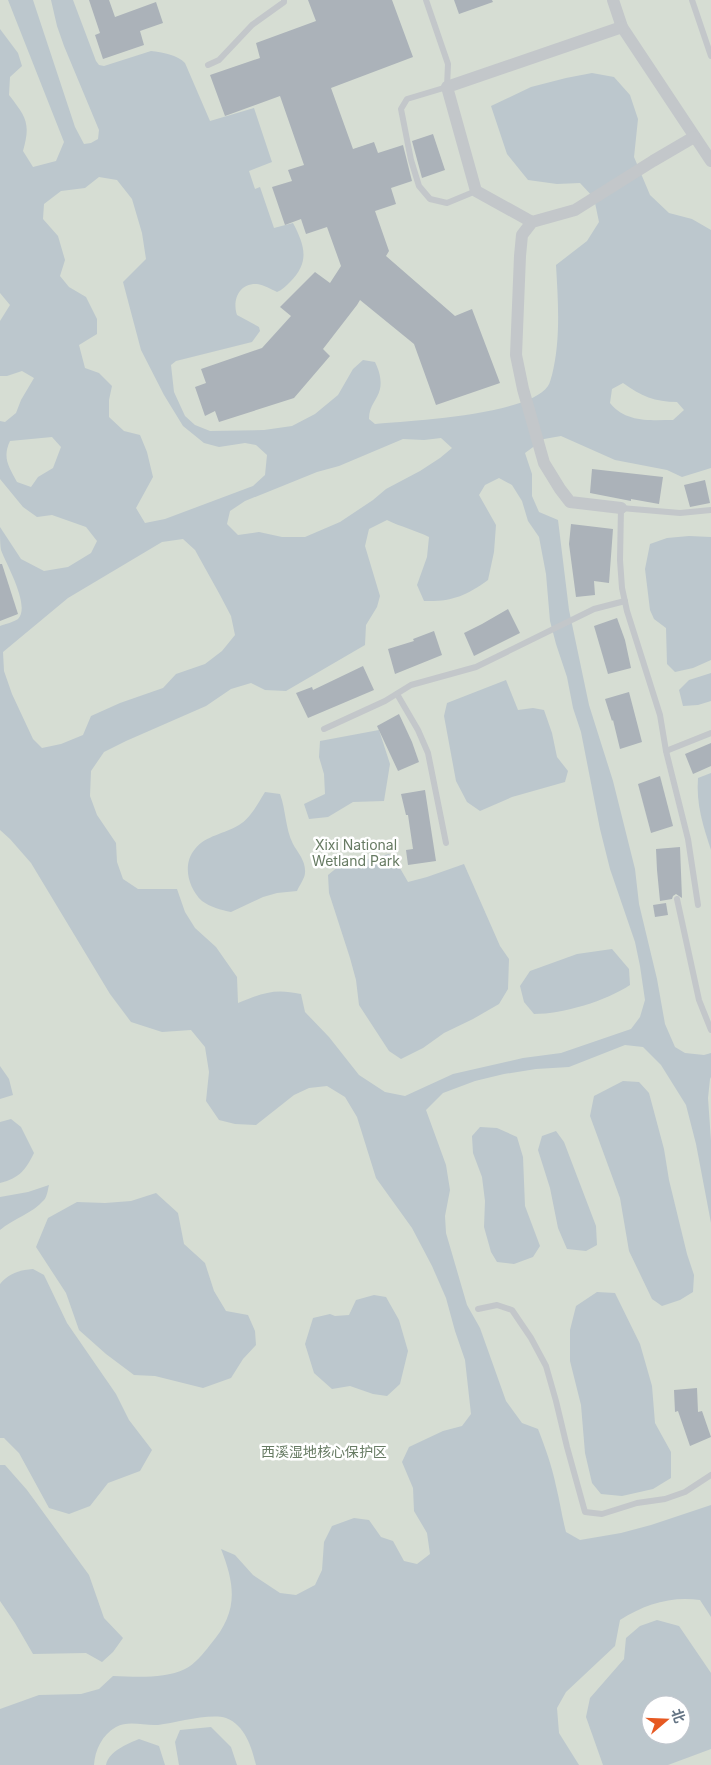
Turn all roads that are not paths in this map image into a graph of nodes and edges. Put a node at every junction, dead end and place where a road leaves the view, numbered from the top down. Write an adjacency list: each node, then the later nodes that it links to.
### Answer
1 (284, 0): 7 (lane)
2 (426, 0): 8 (lane)
3 (613, 0): 5 (street)
4 (692, 0): 6 (lane)
5 (622, 27): 8 (street); 9 (street)
6 (711, 56)
7 (208, 65)
8 (447, 87): 11 (street); 11 (lane)
9 (694, 138): 10 (street); 12 (street)
10 (711, 162)
11 (476, 191): 12 (street)
12 (532, 222): 13 (street)
13 (622, 508): 14 (lane); 15 (lane)
14 (711, 510)
15 (625, 600): 16 (lane); 19 (lane)
16 (397, 694): 17 (lane); 20 (lane)
17 (324, 728)
18 (711, 733): 19 (lane)
19 (666, 751): 22 (lane)
20 (446, 843)
21 (677, 898): 23 (lane)
22 (698, 905)
23 (711, 1030)
24 (478, 1309): 25 (lane)
25 (711, 1474)

